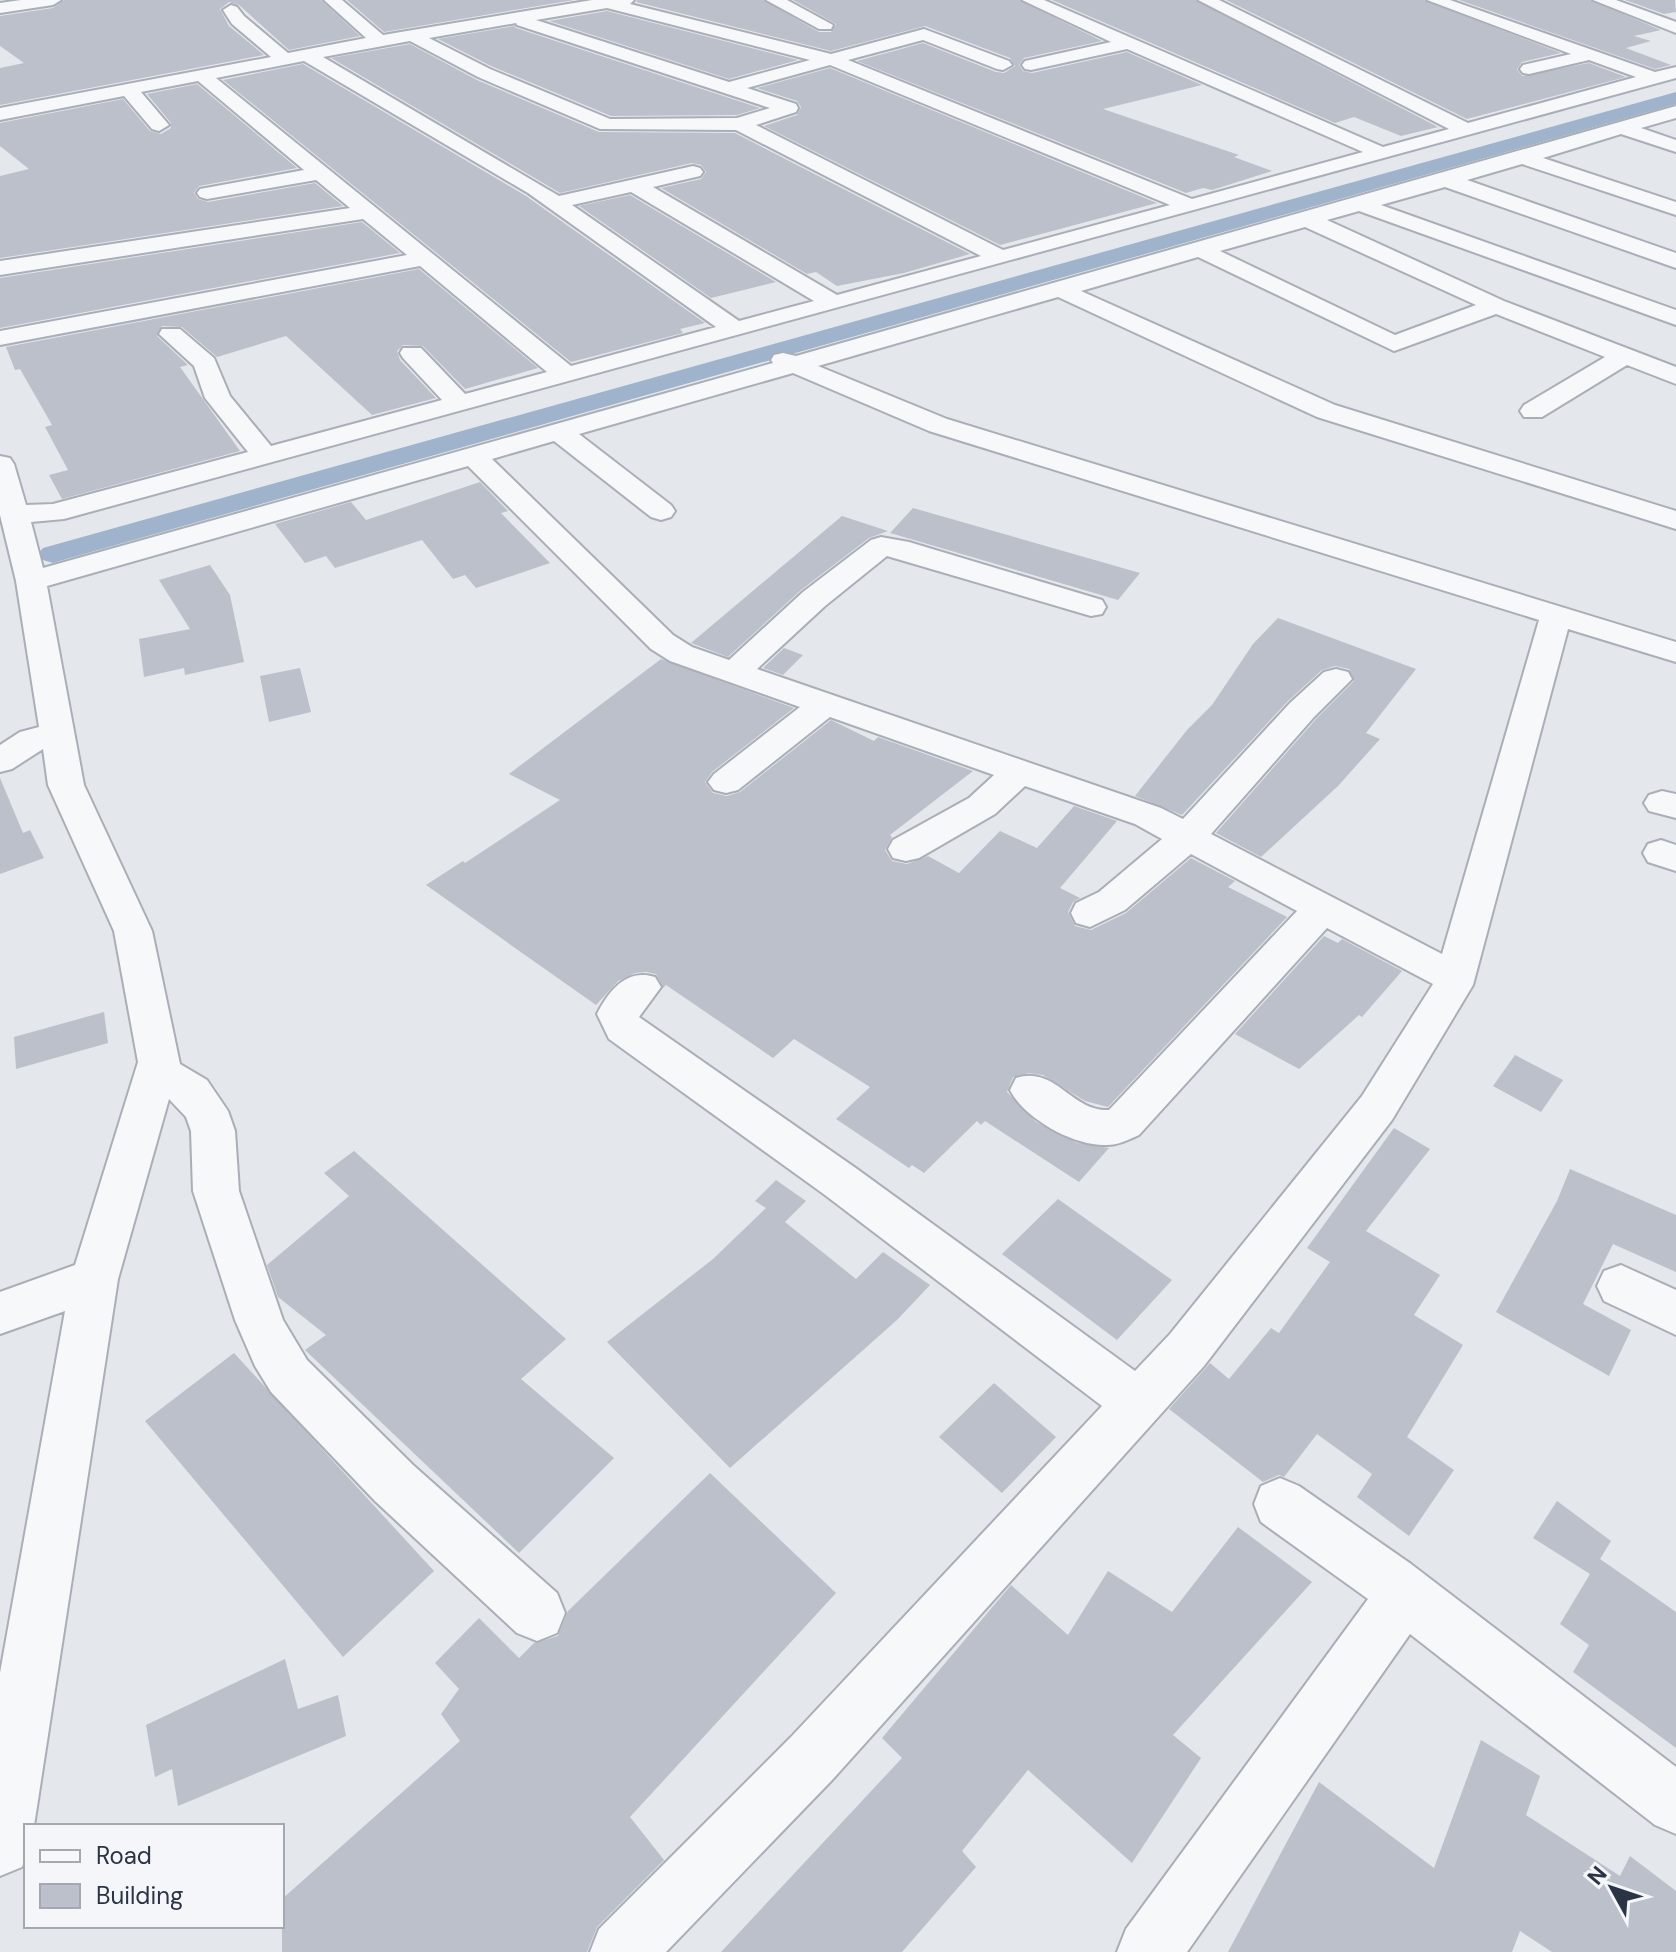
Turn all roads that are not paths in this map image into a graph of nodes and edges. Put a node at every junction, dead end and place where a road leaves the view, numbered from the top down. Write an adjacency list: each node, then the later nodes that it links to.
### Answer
1 (53, 0): 9 (street)
2 (332, 0): 17 (street)
3 (626, 0): 10 (street)
4 (774, 0): 14 (street)
5 (1206, 0): 38 (street)
6 (1435, 0): 21 (street)
7 (1601, 0): 15 (street)
8 (1040, 1): 18 (street)
9 (24, 2): 11 (street)
10 (600, 2): 13 (street); 23 (street)
11 (0, 8)
12 (231, 10): 22 (street)
13 (517, 19): 16 (street); 30 (street)
14 (825, 25)
15 (1676, 28)
16 (413, 36): 17 (street); 35 (street)
17 (379, 41): 20 (street)
18 (1129, 43): 25 (street); 40 (street)
19 (1633, 54): 21 (street)
20 (307, 55): 22 (street); 47 (street)
21 (1596, 57): 26 (street); 27 (street)
22 (284, 59): 29 (street)
23 (832, 60): 24 (street); 30 (street); 49 (street)
24 (1003, 65)
25 (1031, 65)
26 (1667, 66): 38 (street)
27 (1529, 69)
28 (98, 74): 31 (street)
29 (201, 75): 31 (street); 43 (street)
30 (728, 88): 35 (street)
31 (122, 90): 33 (street); 36 (street)
32 (0, 96): 33 (street)
33 (8, 112)
34 (1676, 112): 37 (street)
35 (739, 124): 54 (street)
36 (159, 125)
37 (1621, 128): 39 (street); 41 (street)
38 (1464, 129): 40 (street)
39 (1676, 146)
40 (1381, 153): 49 (street)
41 (1522, 157): 44 (street); 50 (street)
42 (693, 172): 45 (street)
43 (319, 173): 46 (street); 51 (street)
44 (1446, 180): 48 (street); 56 (street)
45 (636, 186): 47 (street); 59 (street)
46 (207, 193)
47 (555, 203): 62 (street)
48 (1359, 204): 52 (street); 61 (street)
49 (1191, 206): 54 (street)
50 (1676, 209)
51 (367, 212): 55 (street); 57 (street)
52 (1306, 219): 53 (street); 60 (street)
53 (1198, 249): 58 (street); 60 (street)
54 (1001, 258): 59 (street)
55 (424, 259): 64 (street); 68 (street)
56 (1676, 261)
57 (0, 268)
58 (1059, 289): 67 (street); 77 (street)
59 (834, 303): 62 (street)
60 (1496, 306): 66 (street)
61 (1676, 318)
62 (734, 331): 67 (street); 68 (street)
63 (171, 334): 73 (street)
64 (0, 338)
65 (412, 353): 70 (street)
66 (1623, 357): 69 (street); 71 (street)
67 (792, 365): 72 (street); 80 (street)
68 (566, 375): 70 (street)
69 (1676, 376)
70 (460, 404): 73 (street)
71 (1533, 411)
72 (559, 432): 74 (street); 76 (street)
73 (265, 456): 75 (street)
74 (474, 456): 78 (street); 82 (street)
75 (10, 496): 78 (street)
76 (661, 511)
77 (1676, 520)
78 (31, 581): 85 (street)
79 (1091, 607): 82 (street)
80 (1556, 615): 81 (street); 93 (street)
81 (1676, 652)
82 (734, 673): 84 (street)
83 (1336, 679): 89 (street)
84 (825, 704): 87 (street); 88 (street)
85 (58, 733): 86 (street); 95 (street)
86 (0, 761)
87 (1019, 771): 89 (street); 90 (street)
88 (726, 782)
89 (1188, 837): 91 (street); 92 (street)
90 (906, 849)
91 (1323, 908): 93 (street); 96 (street)
92 (1090, 913)
93 (1455, 978): 101 (street)
94 (641, 987): 101 (street)
95 (156, 1070): 97 (street); 104 (street)
96 (1031, 1090)
97 (94, 1279): 99 (street); 106 (street)
98 (1621, 1286): 100 (street)
99 (0, 1313)
100 (1676, 1314)
101 (1138, 1403): 108 (street)
102 (1280, 1504): 103 (street)
103 (1404, 1595): 105 (street); 107 (street)
104 (537, 1613)
105 (1676, 1804)
106 (0, 1845)
107 (1164, 1943)
108 (622, 1952)

